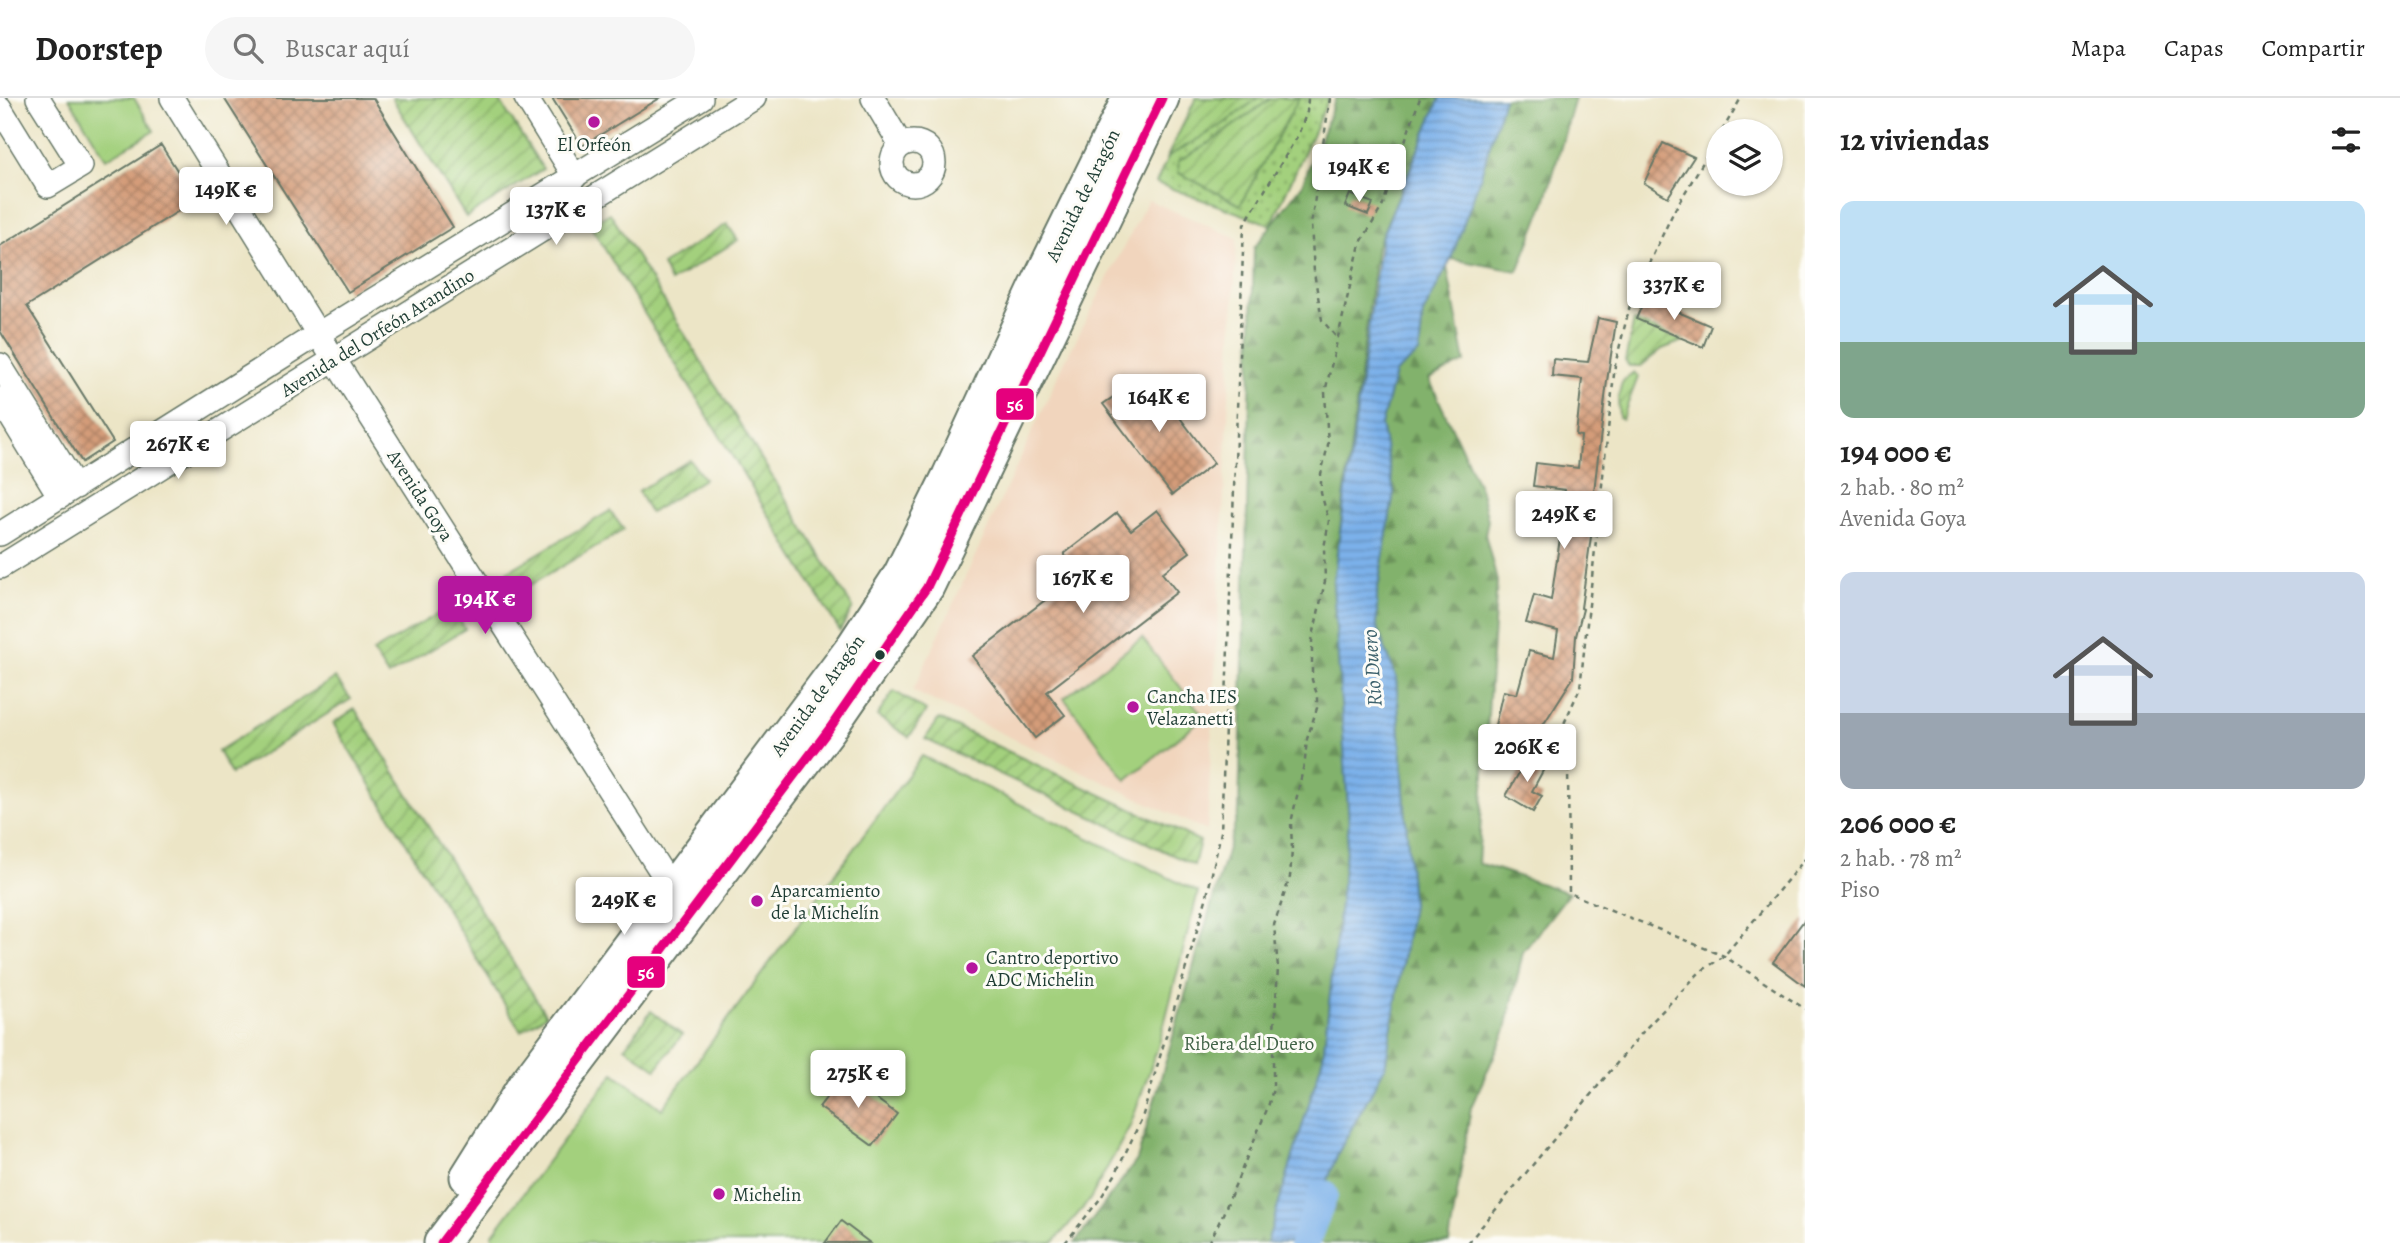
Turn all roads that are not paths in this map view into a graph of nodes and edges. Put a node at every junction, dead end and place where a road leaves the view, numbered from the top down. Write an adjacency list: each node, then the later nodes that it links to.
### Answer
1 (38, 98): 9 (street)
2 (526, 98): 11 (street)
3 (701, 98): 11 (street, Avenida del Orfeón Arandino)
4 (754, 98): 13 (street, Avenida del Orfeón Arandino)
5 (873, 98): 10 (street)
6 (1129, 98): 20 (highway, Avenida de Aragón)
7 (1162, 98): 21 (highway, Avenida de Aragón)
8 (177, 100): 12 (street, Avenida Goya)
9 (0, 108)
10 (901, 145)
11 (575, 177): 12 (street, Avenida del Orfeón Arandino)
12 (318, 334): 13 (street, Avenida Goya); 17 (street, Avenida del Orfeón Arandino)
13 (334, 359): 19 (street, Avenida del Orfeón Arandino); 20 (street, Avenida Goya)
14 (0, 365): 16 (street)
15 (0, 398): 16 (street)
16 (34, 437): 17 (street)
17 (68, 492): 18 (street, Avenida del Orfeón Arandino)
18 (0, 534)
19 (0, 567)
20 (673, 890): 21 (street); 22 (highway, Avenida de Aragón)
21 (636, 984): 23 (highway, Avenida de Aragón)
22 (424, 1243)
23 (440, 1243)

